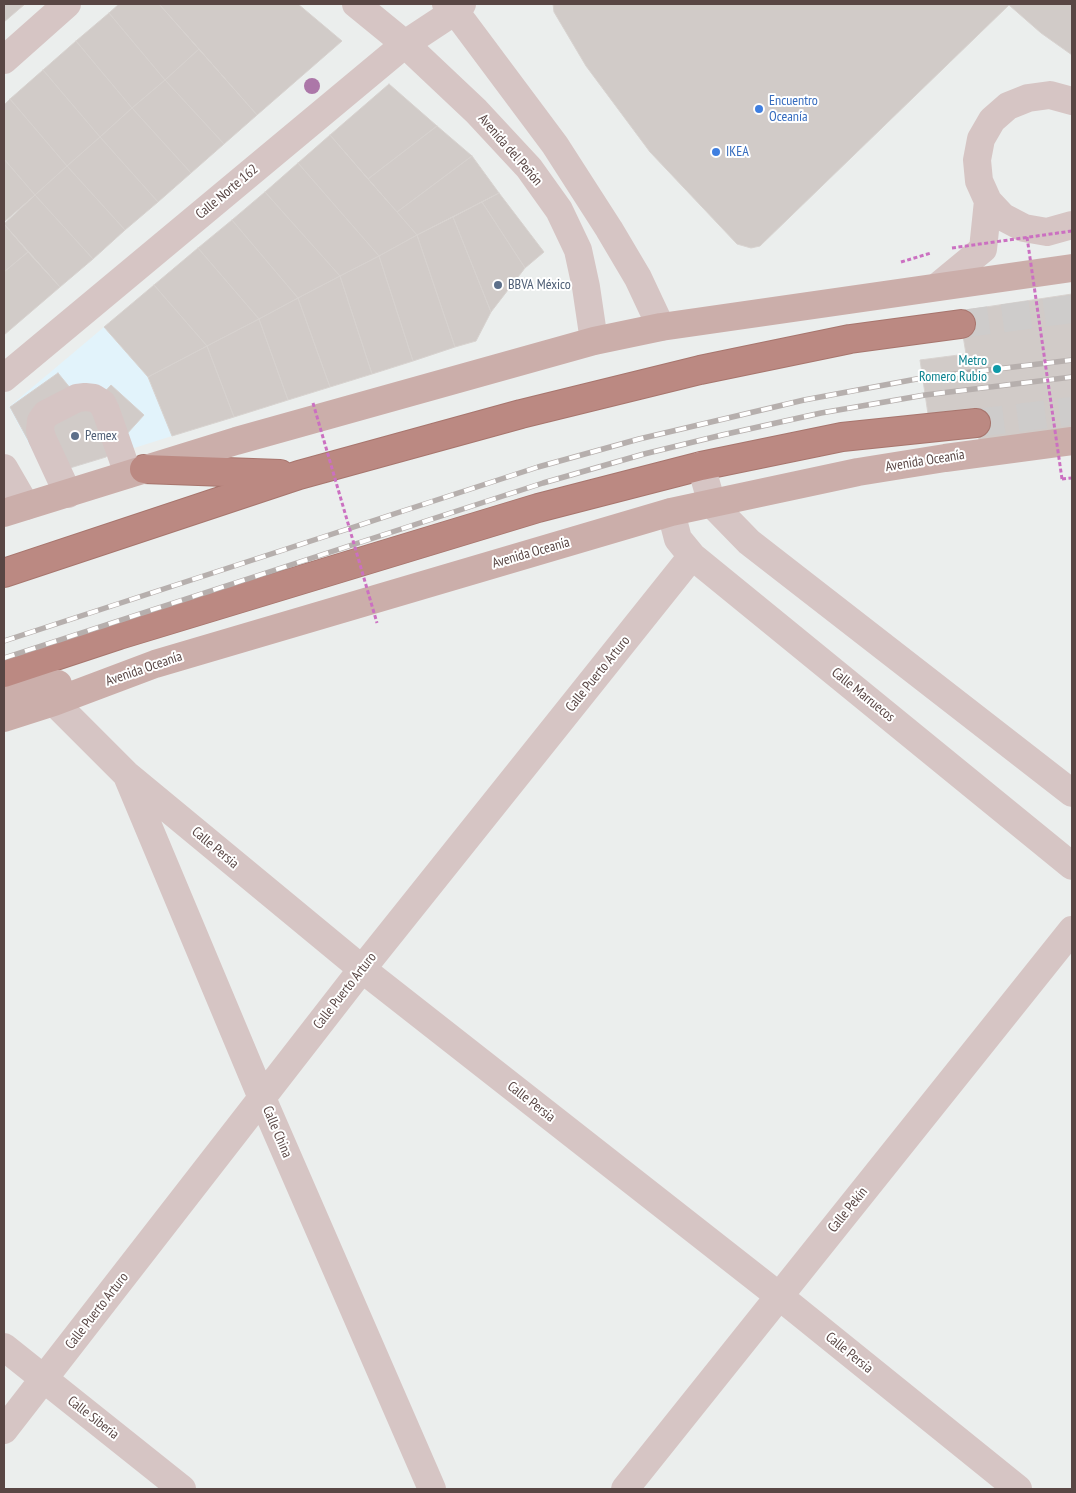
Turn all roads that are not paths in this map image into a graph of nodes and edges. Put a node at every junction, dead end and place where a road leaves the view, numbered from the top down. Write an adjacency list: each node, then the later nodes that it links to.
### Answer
1 (67, 4): 5 (street)
2 (356, 4): 4 (street, Avenida del Peñón)
3 (454, 6): 4 (street, Calle Norte 162); 12 (street)
4 (405, 44): 13 (street, Avenida del Peñón); 14 (street, Calle Norte 162)
5 (4, 60)
6 (1072, 101): 7 (street)
7 (988, 201): 8 (street); 10 (street)
8 (1072, 230)
9 (1072, 268): 10 (main road)
10 (937, 288): 12 (main road)
11 (961, 324): 20 (highway)
12 (661, 327): 13 (main road)
13 (594, 341): 19 (main road)
14 (4, 378)
15 (976, 423): 17 (highway)
16 (1072, 441): 22 (main road, Avenida Oceanía)
17 (702, 466): 22 (street); 27 (highway)
18 (4, 468): 23 (street)
19 (136, 472): 20 (highway); 21 (main road); 21 (street)
20 (299, 474): 26 (highway)
21 (68, 494): 23 (main road)
22 (712, 504): 24 (main road, Avenida Oceanía); 35 (street)
23 (15, 510)
24 (671, 512): 25 (street, Calle Marruecos); 28 (main road, Avenida Oceanía)
25 (692, 556): 36 (street, Calle Marruecos); 38 (street, Calle Puerto Arturo)
26 (4, 573)
27 (119, 635): 29 (highway); 30 (highway)
28 (156, 664): 31 (main road); 32 (main road, Avenida Oceanía)
29 (4, 672)
30 (4, 685)
31 (4, 696)
32 (54, 702): 33 (main road, Avenida Oceanía); 34 (street, Calle Persia)
33 (4, 718)
34 (126, 774): 38 (street, Calle Persia); 39 (street, Calle China)
35 (1072, 793)
36 (1072, 866)
37 (1072, 930): 40 (street, Calle Pekín)
38 (362, 969): 39 (street, Calle Puerto Arturo); 40 (street, Calle Persia)
39 (262, 1098): 42 (street, Calle Puerto Arturo); 45 (street, Calle China)
40 (779, 1296): 46 (street, Calle Pekín); 47 (street, Calle Persia)
41 (4, 1347): 42 (street, Calle Siberia)
42 (44, 1380): 43 (street, Calle Puerto Arturo); 44 (street, Calle Siberia)
43 (4, 1430)
44 (182, 1489)
45 (432, 1489)
46 (625, 1489)
47 (1018, 1489)

